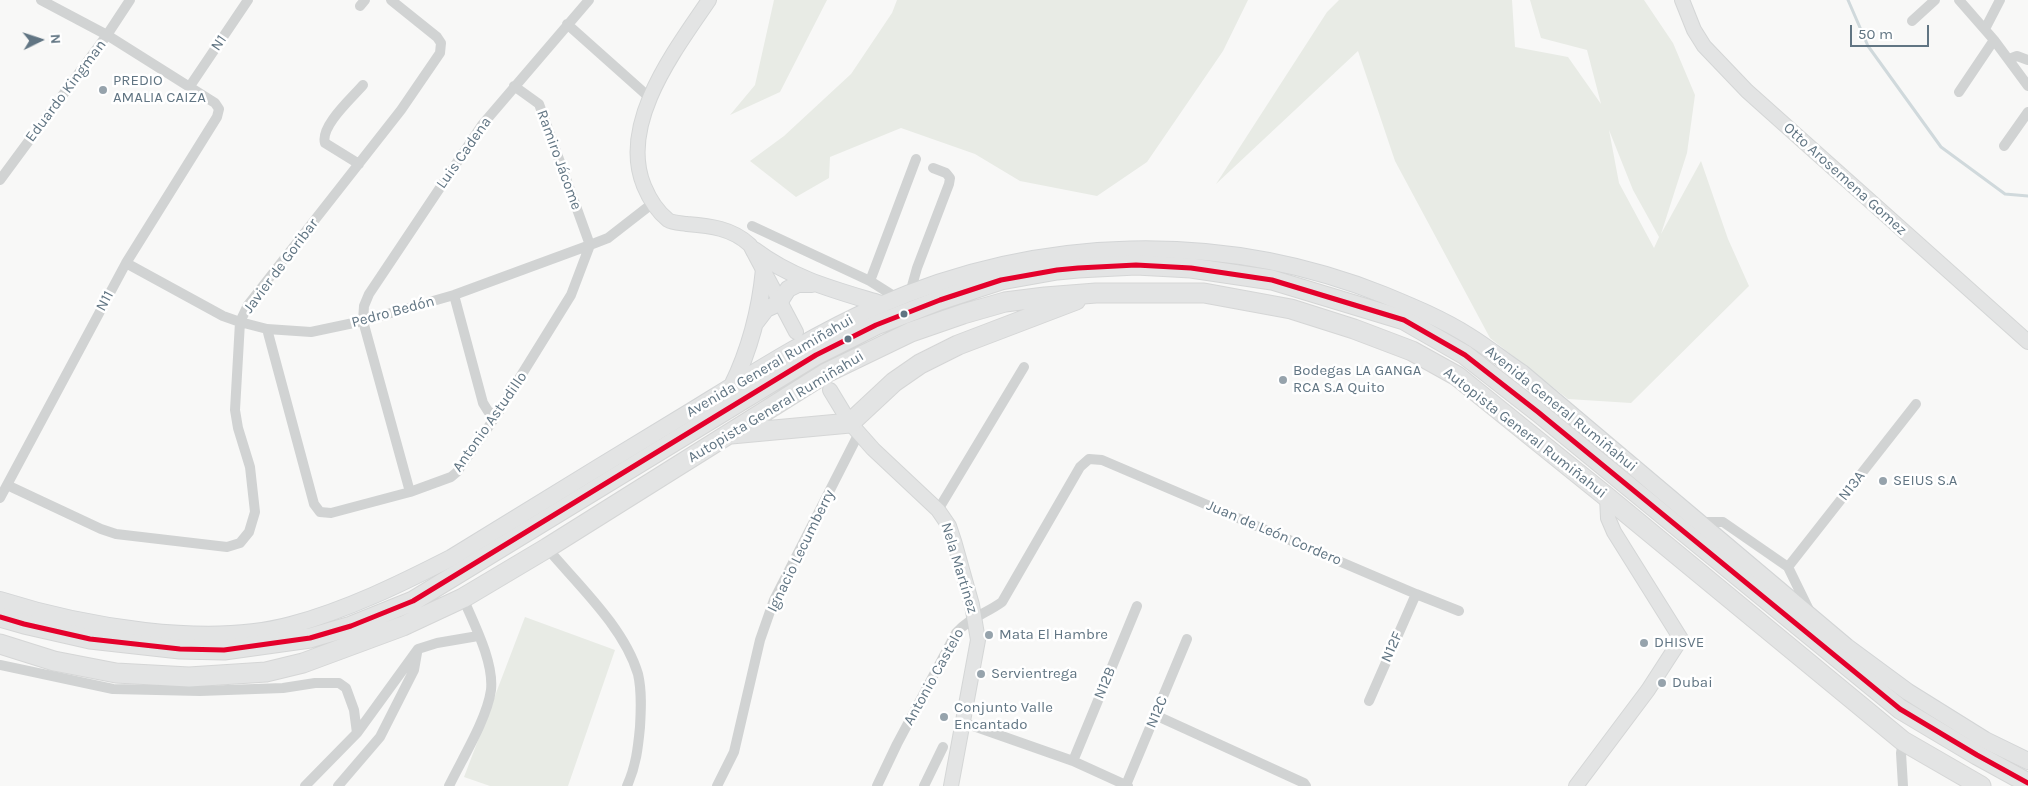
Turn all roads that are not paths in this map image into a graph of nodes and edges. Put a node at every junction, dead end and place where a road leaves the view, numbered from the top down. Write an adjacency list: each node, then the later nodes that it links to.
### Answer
1 (41, 0): 14 (street)
2 (130, 0): 14 (street, Eduardo Kingman)
3 (248, 0): 19 (street, N1)
4 (391, 0): 27 (street, Javier de Goribar)
5 (589, 0): 12 (street, Luis Cadena)
6 (709, 0): 23 (main road)
7 (1682, 0): 48 (main road, Otto Arosemena Gomez)
8 (1935, 0): 11 (street)
9 (1959, 0): 13 (street)
10 (2000, 0): 13 (street)
11 (1912, 21)
12 (567, 24): 20 (street, Luis Cadena); 23 (street)
13 (1985, 29): 15 (street)
14 (107, 35): 19 (street); 29 (street, Eduardo Kingman)
15 (1994, 40): 16 (street); 22 (street)
16 (2009, 58): 17 (street); 21 (street)
17 (2028, 60)
18 (363, 85): 27 (street)
19 (190, 86): 34 (street, N11)
20 (514, 86): 32 (street, Ramiro Jácome); 43 (street, Luis Cadena)
21 (2028, 86)
22 (1959, 92)
23 (650, 98): 30 (main road)
24 (2028, 112): 25 (street)
25 (2004, 146)
26 (916, 159): 36 (street)
27 (359, 164): 44 (street, Javier de Goribar)
28 (933, 168): 40 (street)
29 (0, 180)
30 (653, 203): 32 (street, Pedro Bedón); 33 (main road)
31 (752, 226): 36 (street)
32 (590, 245): 39 (street, Pedro Bedón); 53 (street, Antonio Astudillo)
33 (754, 250): 35 (main road); 37 (main road)
34 (126, 263): 44 (street, Pedro Bedón); 57 (street, N11)
35 (764, 269): 41 (main road); 45 (main road)
36 (870, 281): 40 (street)
37 (820, 286): 41 (main road); 42 (main road)
38 (1096, 293): 54 (highway); 55 (highway, Autopista General Rumiñahui); 59 (highway, Autopista General Rumiñahui)
39 (454, 295): 43 (street, Pedro Bedón); 53 (street)
40 (903, 296): 42 (main road, Avenida General Rumiñahui); 62 (main road, Avenida General Rumiñahui)
41 (779, 303): 45 (main road); 47 (main road)
42 (881, 304): 50 (main road, Avenida General Rumiñahui)
43 (363, 321): 46 (street, Pedro Bedón); 58 (street)
44 (240, 322): 46 (street, Pedro Bedón); 57 (street, Javier de Goribar)
45 (754, 326): 50 (main road)
46 (267, 328): 58 (street, Antonio Astudillo)
47 (796, 332)
48 (2028, 342)
49 (1024, 367): 61 (street)
50 (732, 386): 67 (main road, Avenida General Rumiñahui)
51 (830, 390): 54 (main road, Nela Martínez)
52 (1916, 404): 64 (street, N13A)
53 (496, 416): 58 (street, Antonio Astudillo)
54 (854, 428): 55 (highway); 61 (main road, Nela Martínez); 88 (street, Ignacio Lecumberry)
55 (727, 434): 63 (highway, Autopista General Rumiñahui)
56 (1089, 459): 65 (street, Juan de León Cordero); 71 (street, Antonio Castelo)
57 (7, 485): 60 (street, N11)
58 (410, 492)
59 (1607, 497): 83 (highway, Autopista General Rumiñahui); 98 (main road)
60 (0, 498)
61 (938, 510): 71 (main road, Nela Martínez)
62 (1699, 522): 64 (street); 72 (main road, Avenida General Rumiñahui)
63 (546, 548): 66 (highway, Autopista General Rumiñahui); 93 (street)
64 (1788, 567): 72 (street)
65 (1416, 594): 69 (street, Juan de León Cordero); 79 (street, N12F)
66 (463, 598): 73 (street); 78 (highway, Autopista General Rumiñahui)
67 (0, 600)
68 (1137, 606): 85 (street, N12B)
69 (1459, 610)
70 (0, 617): 87 (highway, Autopista General Rumiñahui)
71 (974, 618): 81 (main road, Nela Martínez); 94 (street, Antonio Castelo)
72 (1814, 619): 86 (main road, Avenida General Rumiñahui)
73 (478, 636): 76 (street); 92 (street)
74 (1187, 638): 80 (street, N12C)
75 (0, 644): 78 (highway, Autopista General Rumiñahui)
76 (418, 650): 82 (street); 91 (street)
77 (0, 665): 78 (street)
78 (205, 683): 82 (street)
79 (1369, 700)
80 (1155, 716): 89 (street); 97 (street, N12C)
81 (962, 722): 85 (street); 96 (main road, Nela Martínez)
82 (357, 733): 90 (street)
83 (1903, 741): 99 (street); 100 (highway, Autopista General Rumiñahui)
84 (943, 747): 95 (street)
85 (1073, 761): 97 (street)
86 (2028, 762)
87 (2028, 783)
88 (720, 785)
89 (1305, 785)
90 (304, 786)
91 (338, 786)
92 (449, 786)
93 (627, 786)
94 (877, 786)
95 (924, 786)
96 (950, 786)
97 (1127, 786)
98 (1576, 786)
99 (1903, 786)
100 (1982, 786)

